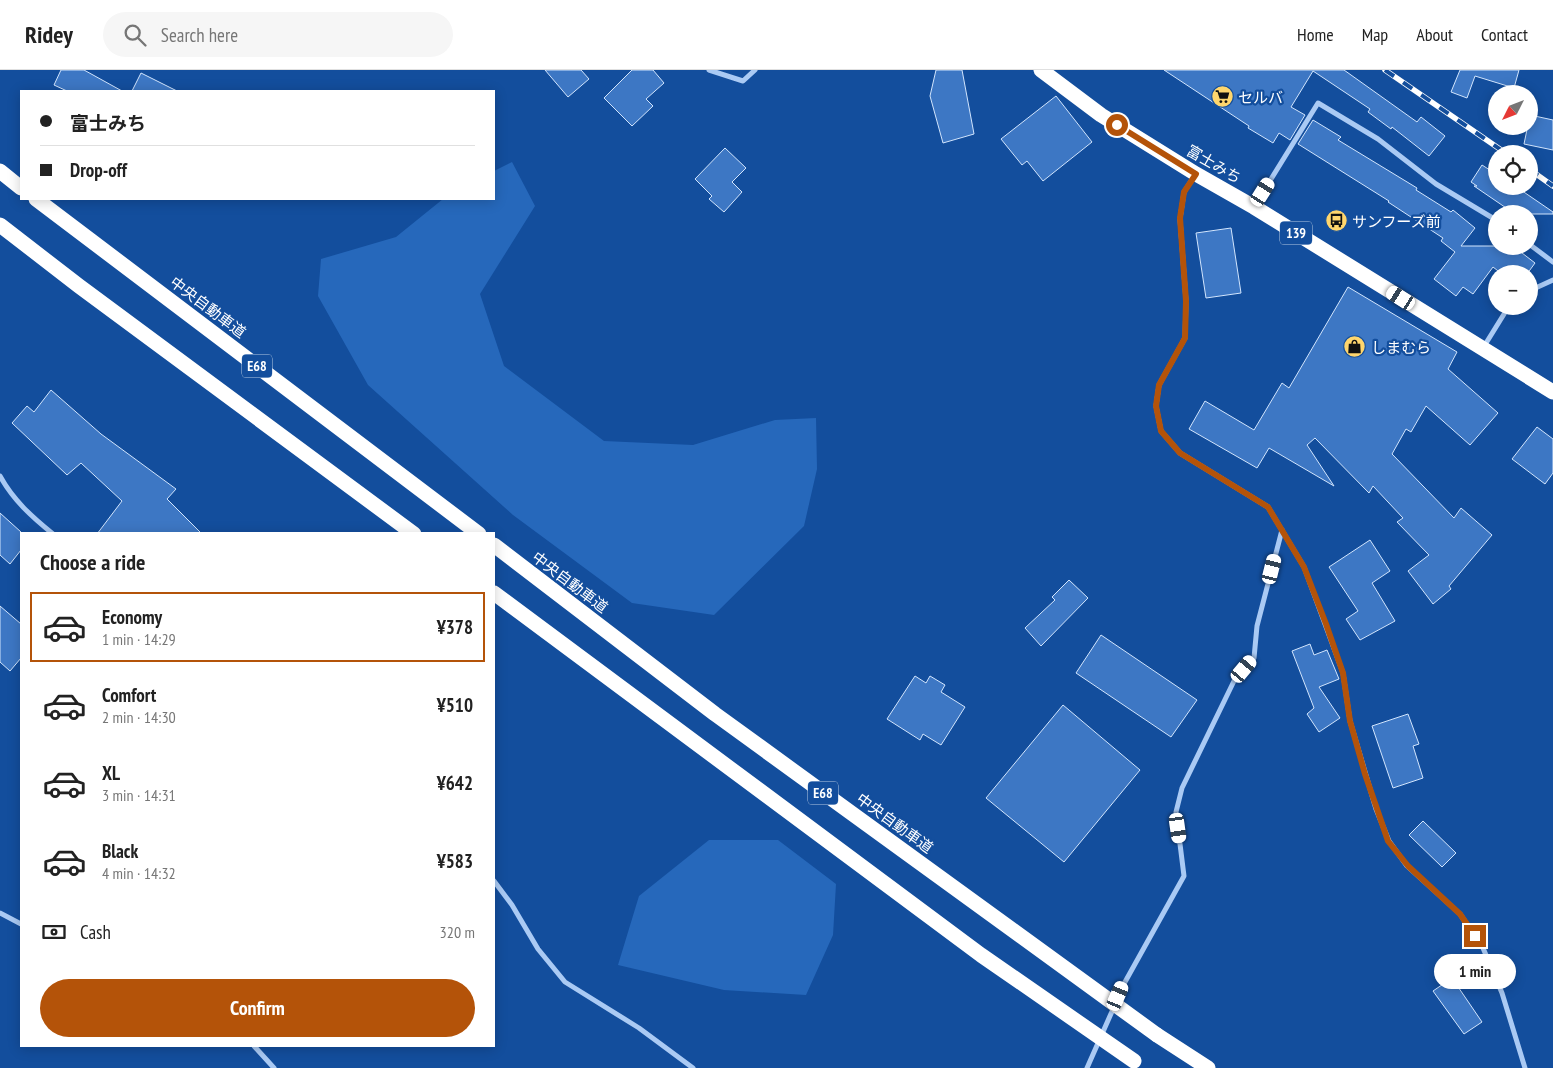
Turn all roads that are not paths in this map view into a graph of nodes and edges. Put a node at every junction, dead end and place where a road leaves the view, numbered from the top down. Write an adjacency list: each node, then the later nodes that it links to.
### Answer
1 (709, 70): 2 (street)
2 (754, 70)
3 (1041, 70): 5 (highway, 富士みち / 139)
4 (0, 172): 6 (highway)
5 (1196, 174): 8 (highway, 富士みち / 139); 19 (street)
6 (20, 187)
7 (37, 200): 22 (highway, 中央自動車道 / E68)
8 (1254, 207): 9 (street); 16 (highway, 富士みち / 139)
9 (1488, 215)
10 (0, 225): 21 (highway)
11 (1538, 251): 12 (street)
12 (1553, 262)
13 (1553, 280): 14 (street)
14 (1538, 287)
15 (1503, 315): 16 (street)
16 (1483, 348): 17 (highway, 富士みち / 139)
17 (1553, 392)
18 (0, 476): 20 (street)
19 (1282, 530): 32 (street); 34 (street)
20 (50, 532)
21 (411, 532)
22 (476, 532)
23 (495, 546): 33 (highway, 中央自動車道 / E68, bridge)
24 (495, 594): 29 (highway, E68, bridge)
25 (495, 882): 31 (street)
26 (0, 913): 27 (street)
27 (20, 923)
28 (255, 1047): 30 (street)
29 (1139, 1065)
30 (274, 1068)
31 (693, 1068)
32 (1087, 1068)
33 (1208, 1068)
34 (1524, 1068)

